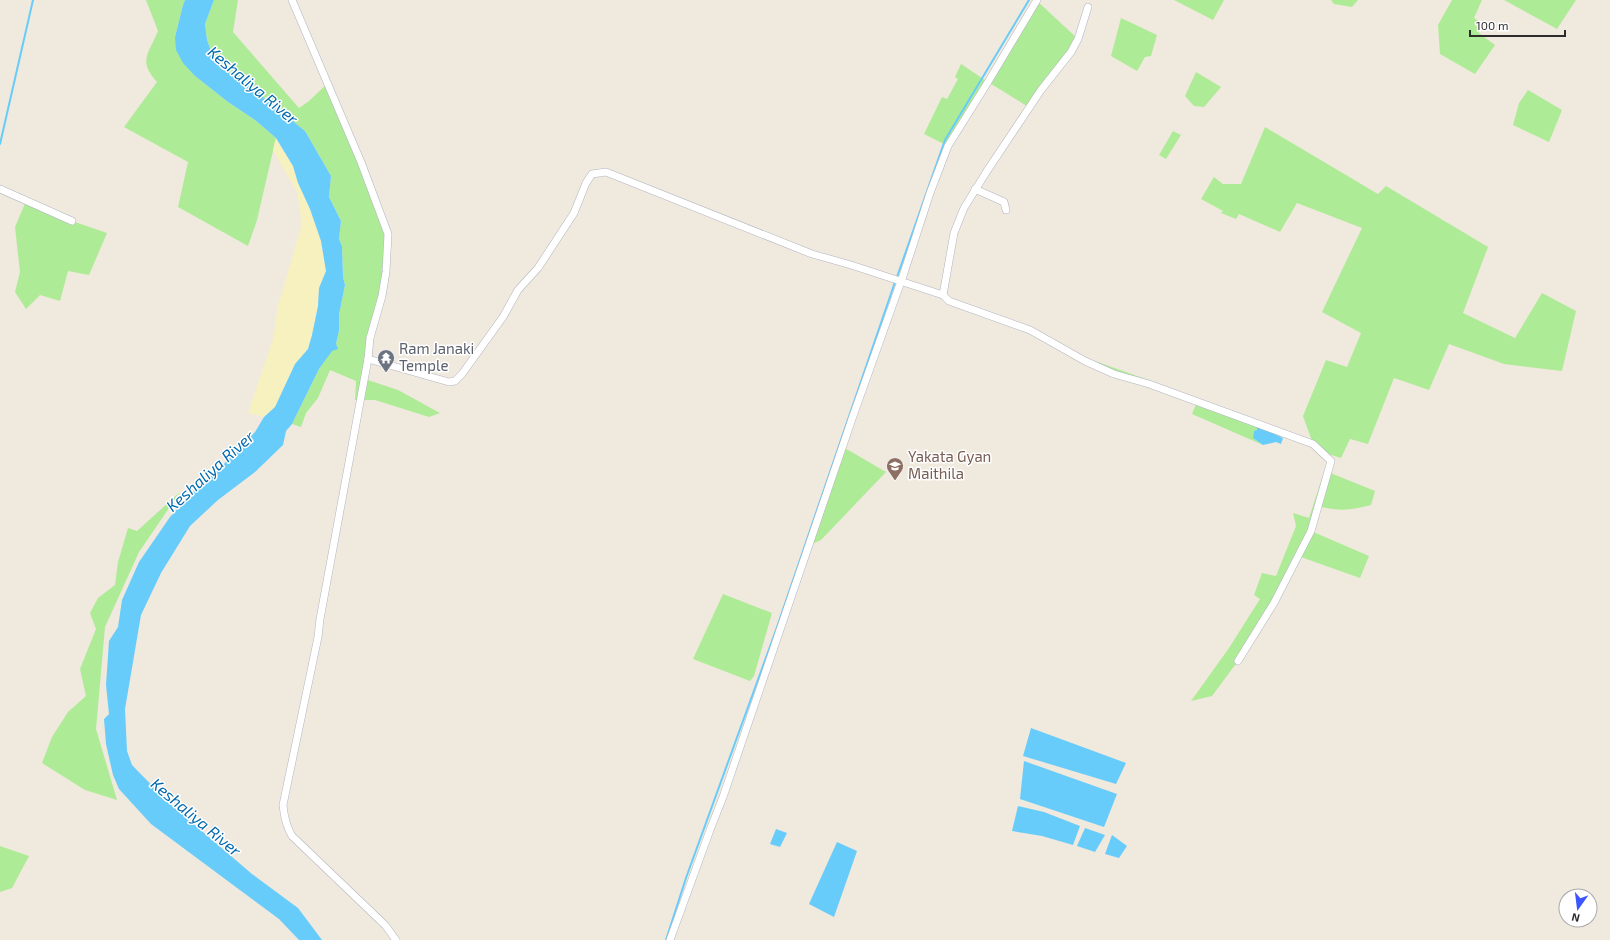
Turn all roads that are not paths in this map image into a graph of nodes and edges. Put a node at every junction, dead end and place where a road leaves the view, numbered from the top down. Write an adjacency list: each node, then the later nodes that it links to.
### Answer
1 (292, 0): 10 (street)
2 (1036, 0): 8 (street)
3 (1088, 7): 5 (street)
4 (0, 189): 7 (street)
5 (975, 189): 6 (street); 9 (street)
6 (1006, 210)
7 (72, 221)
8 (900, 281): 9 (street); 10 (street); 13 (street)
9 (943, 296): 11 (street)
10 (368, 359): 12 (street)
11 (1238, 661)
12 (396, 940)
13 (670, 940)

